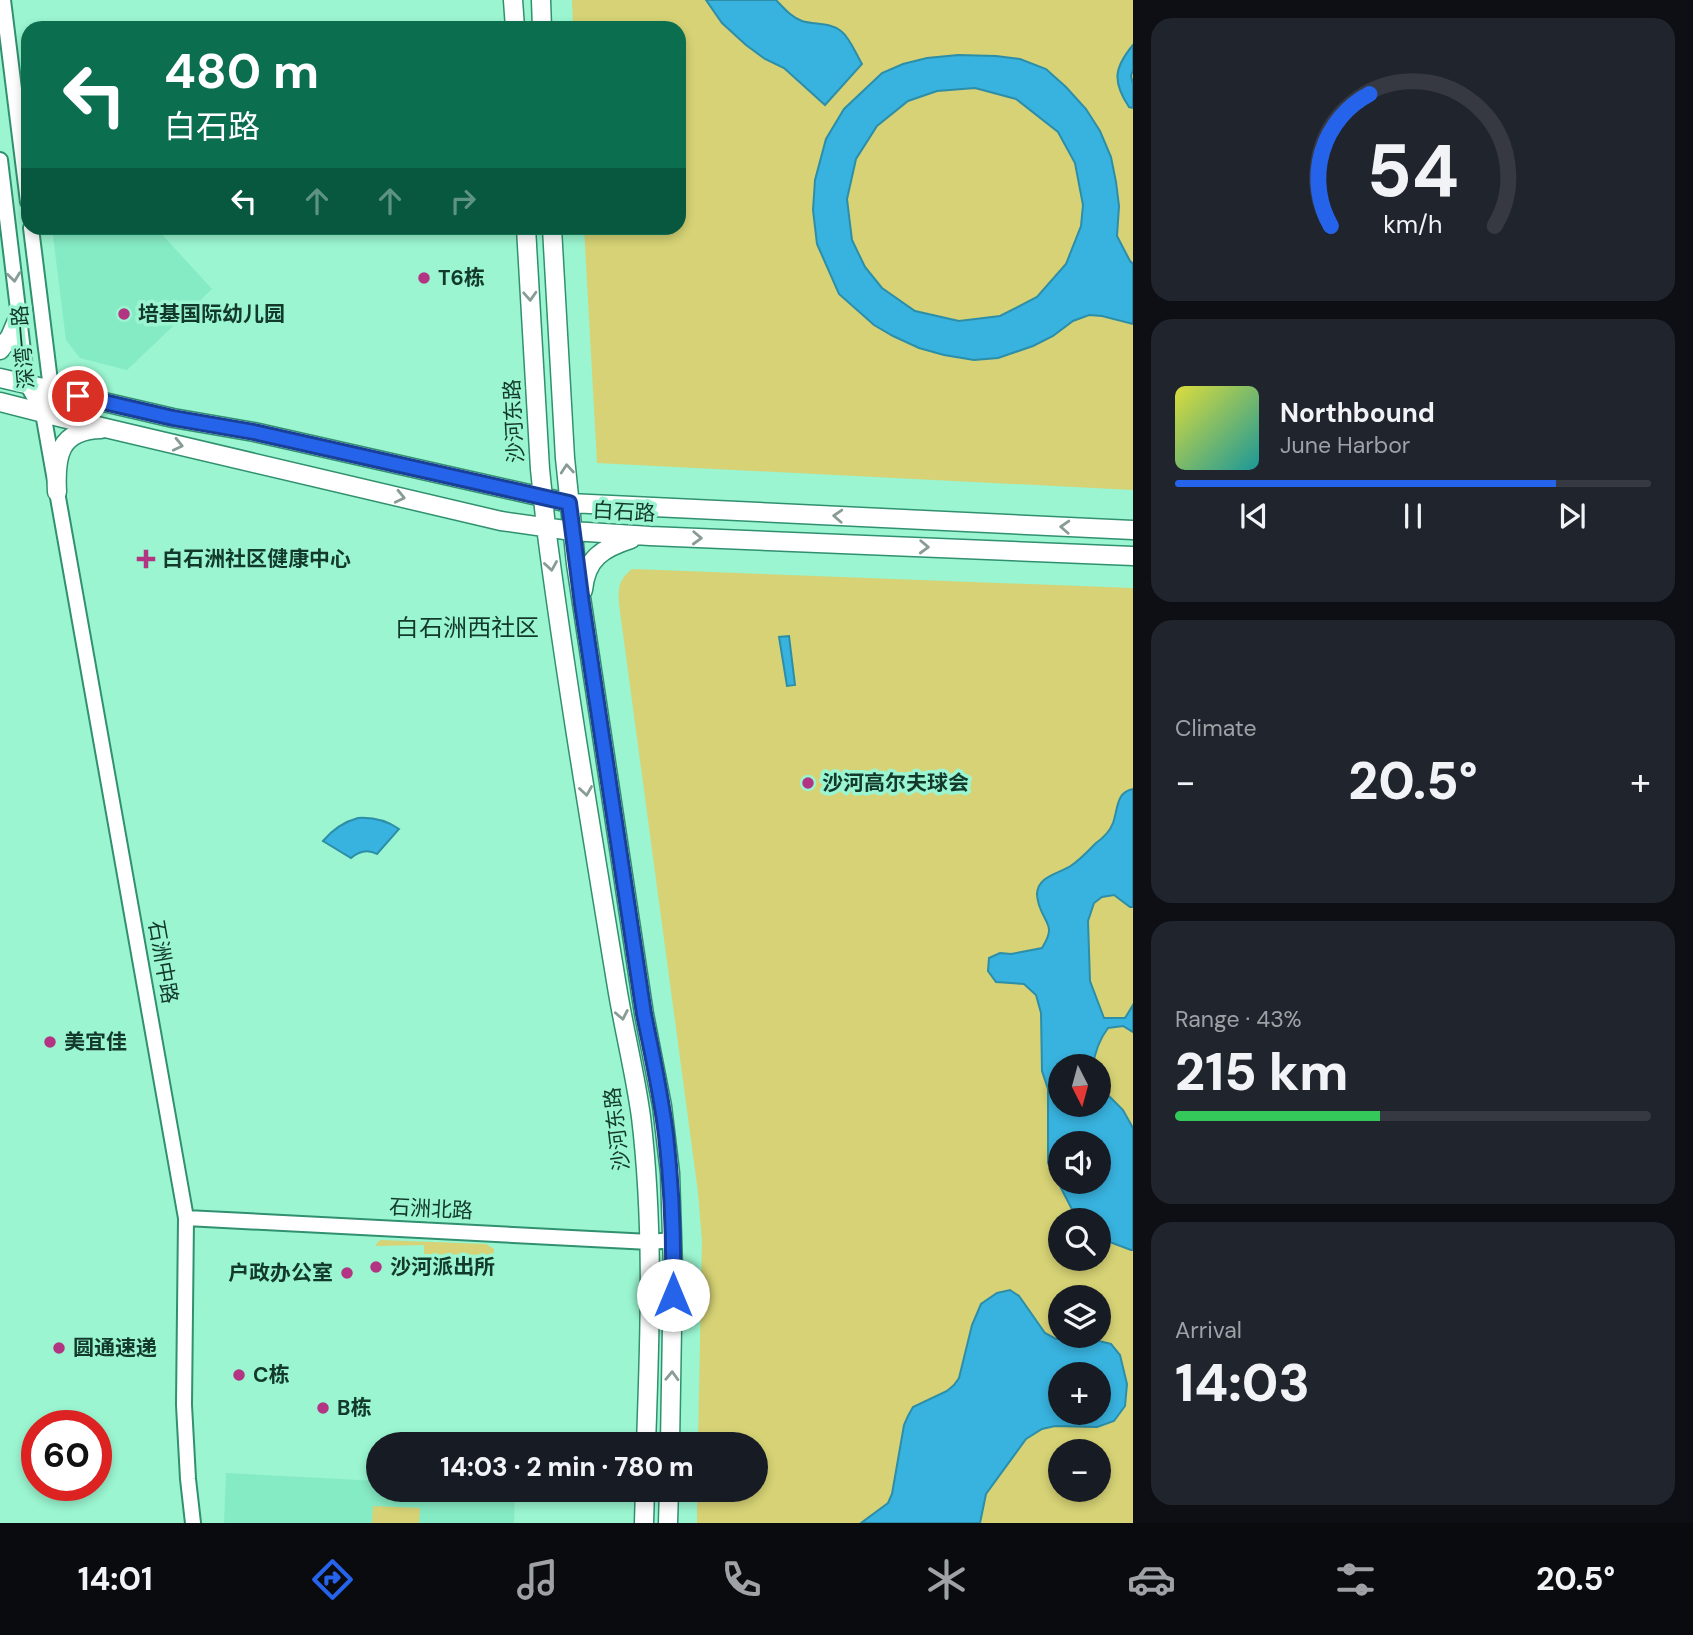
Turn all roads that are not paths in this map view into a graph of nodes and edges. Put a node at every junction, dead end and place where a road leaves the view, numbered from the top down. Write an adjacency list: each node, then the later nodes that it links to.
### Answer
1 (3, 0): 6 (street)
2 (513, 0): 4 (main road)
3 (541, 0): 5 (main road)
4 (514, 21)
5 (542, 21)
6 (21, 145)
7 (0, 160): 11 (street, 深湾一路, one-way to 11)
8 (32, 235): 15 (street, 深湾一路)
9 (526, 235): 20 (main road, 沙河东路, one-way to 20)
10 (552, 235): 21 (main road, one-way to 10)
11 (19, 316): 12 (main road); 14 (street, 深湾一路)
12 (0, 350)
13 (0, 378): 14 (main road, 白石路)
14 (27, 384): 15 (main road, 白石路); 17 (street, 深湾一路)
15 (51, 389): 17 (street, 深湾一路); 20 (main road, 白石路)
16 (0, 402): 17 (main road, 白石路)
17 (43, 413): 18 (main road, 白石路); 19 (street, 石洲中路)
18 (112, 429): 19 (main road); 22 (main road, 白石路, one-way to 22)
19 (57, 492): 28 (street, 石洲中路)
20 (543, 498): 21 (main road, 白石路); 22 (main road, 沙河东路)
21 (569, 503): 23 (main road, 白石路, one-way to 21); 24 (main road)
22 (546, 527): 24 (main road, 白石路); 30 (main road, 沙河东路, one-way to 30)
23 (1133, 530)
24 (572, 531): 25 (main road, 白石路); 27 (main road)
25 (650, 536): 26 (main road, 白石路, one-way to 26); 27 (main road)
26 (1133, 556)
27 (582, 604): 29 (main road)
28 (186, 1218): 30 (street, 石洲北路); 35 (street, 石洲中路)
29 (673, 1240): 30 (street, 石洲北路); 32 (main road, one-way to 29)
30 (650, 1242): 31 (main road, 沙河东路)
31 (646, 1432)
32 (670, 1432)
33 (645, 1502): 36 (main road)
34 (669, 1502): 37 (main road)
35 (193, 1523)
36 (644, 1523)
37 (668, 1523)

